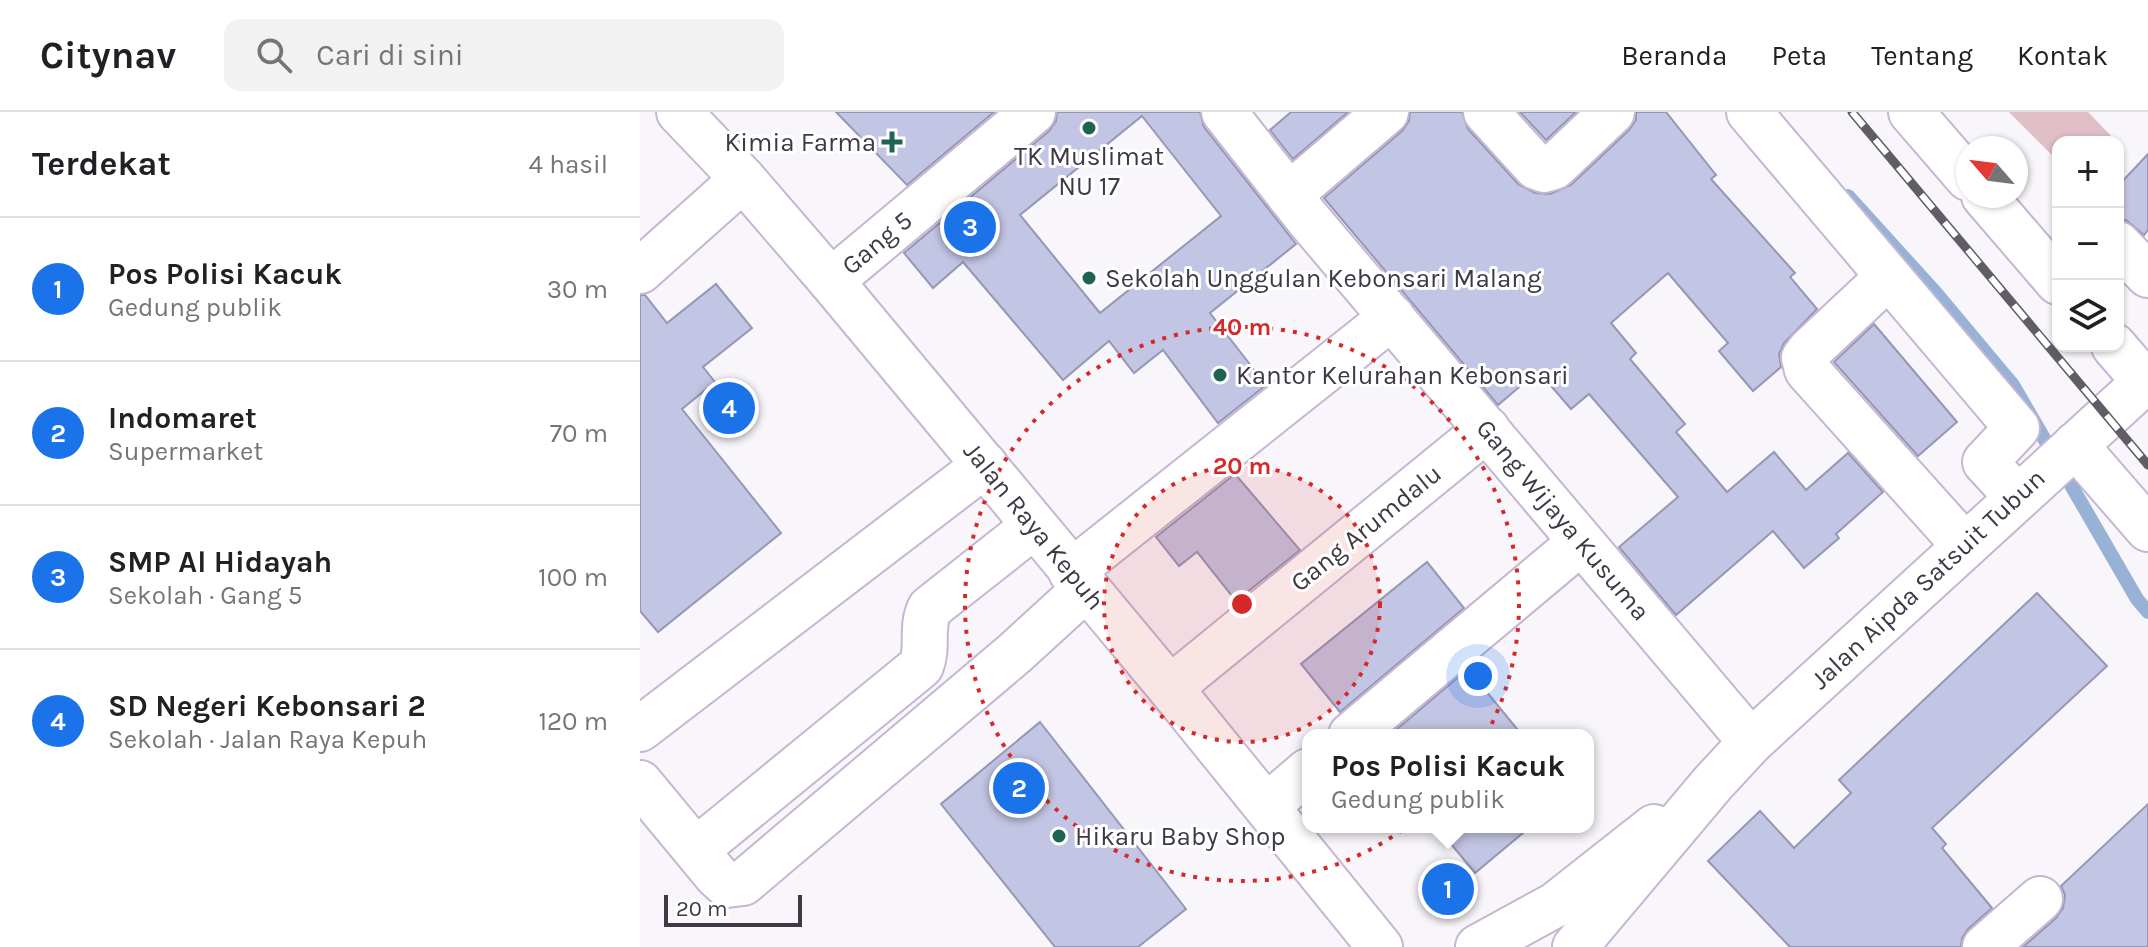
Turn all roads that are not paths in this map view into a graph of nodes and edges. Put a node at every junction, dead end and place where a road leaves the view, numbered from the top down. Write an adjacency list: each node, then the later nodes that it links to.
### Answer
1 (679, 112): 10 (main road, Jalan Raya Kepuh)
2 (1033, 112): 18 (main road, Gang 5)
3 (1224, 112): 11 (main road, Gang Wijaya Kusuma)
4 (1386, 112): 11 (main road)
5 (1486, 112): 6 (main road)
6 (1612, 112)
7 (1749, 112): 16 (main road)
8 (1911, 112): 9 (main road)
9 (1956, 164)
10 (743, 179): 14 (main road); 18 (main road, Jalan Raya Kepuh)
11 (1289, 195): 19 (main road, Gang Wijaya Kusuma)
12 (1994, 208): 17 (main road)
13 (2124, 250): 15 (main road)
14 (640, 271)
15 (2148, 275)
16 (1888, 277): 25 (main road); 29 (main road)
17 (2056, 280)
18 (831, 281): 24 (main road, Jalan Raya Kepuh)
19 (1392, 317): 22 (main road, Gang Wijaya Kusuma); 30 (main road)
20 (2119, 352): 21 (main road)
21 (2146, 381): 23 (main road, Jalan Aipda Satsuit Tubun)
22 (1487, 429): 28 (main road, Gang Wijaya Kusuma); 31 (main road, Gang Arumdalu)
23 (2067, 452): 25 (main road, Jalan Aipda Satsuit Tubun); 27 (main road)
24 (985, 465): 26 (main road, Jalan Raya Kepuh); 32 (main road)
25 (2017, 497): 29 (main road, Jalan Aipda Satsuit Tubun)
26 (1034, 526): 30 (main road, Jalan Raya Kepuh); 39 (main road)
27 (2148, 529)
28 (1581, 542): 33 (main road); 34 (main road, Gang Wijaya Kusuma)
29 (1965, 546): 34 (main road, Jalan Aipda Satsuit Tubun)
30 (1078, 580): 31 (main road, Jalan Raya Kepuh); 39 (main road)
31 (1170, 688): 38 (main road, Jalan Raya Kepuh)
32 (640, 729)
33 (1358, 729)
34 (1751, 742): 37 (main road, Jalan Aipda Satsuit Tubun)
35 (1302, 776): 38 (main road)
36 (640, 783): 39 (main road)
37 (1713, 783): 42 (main road, Jalan Aipda Satsuit Tubun); 43 (main road, Jalan Aipda Satsuit Tubun)
38 (1267, 806): 41 (main road, Jalan Raya Kepuh)
39 (696, 850)
40 (2040, 899): 44 (main road)
41 (1380, 947)
42 (1478, 947)
43 (1575, 947)
44 (1985, 947)

